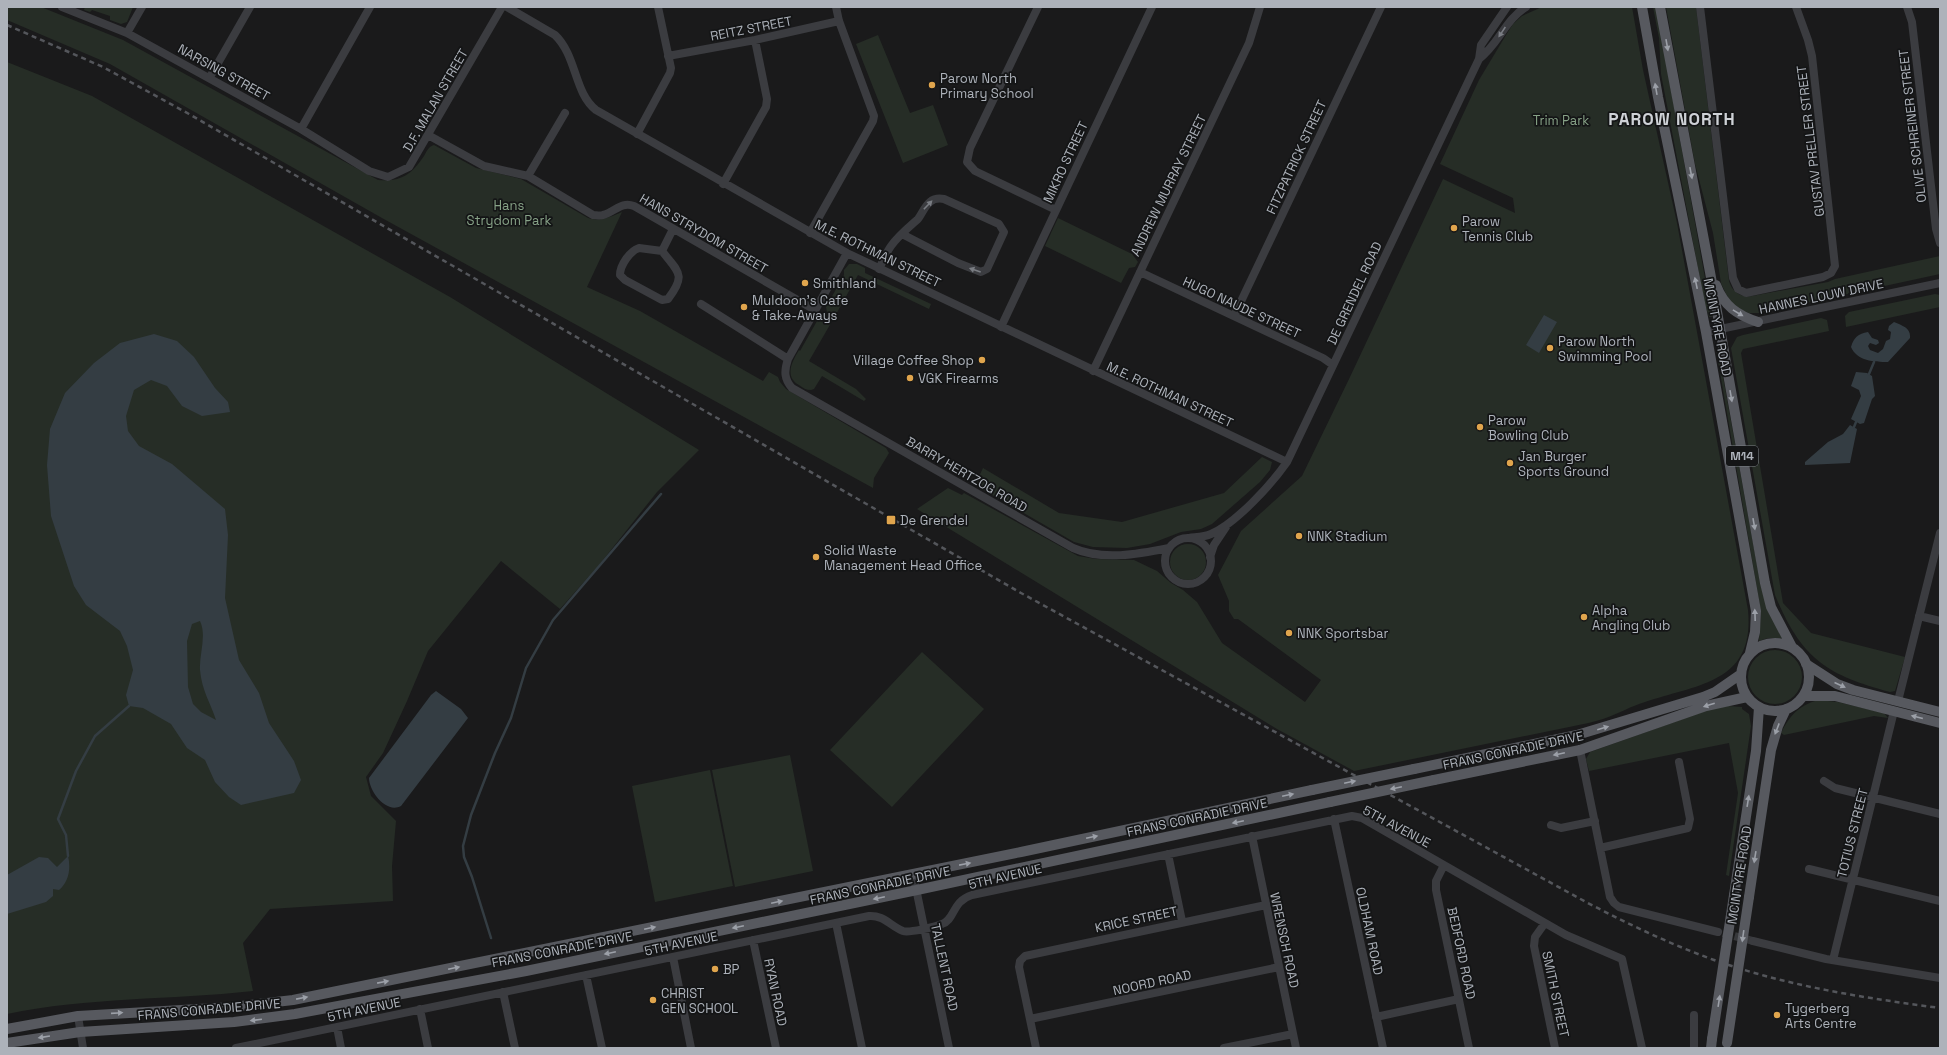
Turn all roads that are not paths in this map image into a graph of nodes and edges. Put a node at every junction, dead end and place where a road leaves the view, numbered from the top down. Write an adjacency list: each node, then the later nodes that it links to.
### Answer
1 (62, 7): 21 (street, NARSING STREET)
2 (142, 7): 21 (street)
3 (250, 7): 25 (street)
4 (370, 7): 27 (street)
5 (502, 7): 29 (street, D.F. MALAN STREET)
6 (507, 7): 28 (street, M.E. ROTHMAN STREET)
7 (658, 7): 23 (street)
8 (836, 7): 20 (street)
9 (1038, 7): 33 (street)
10 (1152, 7): 33 (street, MIKRO STREET)
11 (1260, 7): 41 (street, ANDREW MURRAY STREET)
12 (1381, 7): 46 (street, FITZPATRICK STREET)
13 (1507, 7): 24 (street, DE GRENDEL ROAD)
14 (1526, 7): 24 (street, DE GRENDEL ROAD, one-way to 24)
15 (1642, 7): 50 (main road, MCINTYRE ROAD / M14, one-way to 15)
16 (1660, 7): 42 (main road, MCINTYRE ROAD / M14, one-way to 42)
17 (1700, 7): 18 (street, GUSTAV PRELLER STREET)
18 (1796, 7)
19 (1907, 7): 37 (street, OLIVE SCHREINER STREET)
20 (839, 22): 22 (street, REITZ STREET); 35 (street)
21 (127, 32): 25 (street, NARSING STREET)
22 (755, 40): 23 (street, REITZ STREET); 32 (street)
23 (668, 56): 28 (street)
24 (1479, 58): 52 (street, DE GRENDEL ROAD)
25 (210, 77): 27 (street, NARSING STREET)
26 (565, 113): 31 (street)
27 (300, 129): 30 (street, NARSING STREET)
28 (637, 134): 32 (street, M.E. ROTHMAN STREET)
29 (428, 135): 30 (street, D.F. MALAN STREET); 31 (street, HANS STRYDOM STREET)
30 (369, 170)
31 (528, 176): 34 (street, HANS STRYDOM STREET)
32 (723, 184): 35 (street, M.E. ROTHMAN STREET)
33 (1056, 210): 48 (street, MIKRO STREET)
34 (672, 229): 38 (street); 45 (street, HANS STRYDOM STREET)
35 (810, 233): 39 (street, M.E. ROTHMAN STREET)
36 (902, 234): 36 (street, one-way to 36); 40 (street)
37 (1940, 243)
38 (662, 251): 38 (street)
39 (847, 253): 40 (street, M.E. ROTHMAN STREET); 45 (street)
40 (879, 269): 48 (street, M.E. ROTHMAN STREET)
41 (1140, 272): 46 (street, HUGO NAUDE STREET); 53 (street, ANDREW MURRAY STREET)
42 (1710, 272): 47 (main road, one-way to 47); 49 (main road, MCINTYRE ROAD / M14)
43 (1940, 283): 47 (street, HANNES LOUW DRIVE)
44 (701, 304): 51 (street)
45 (815, 310): 51 (street)
46 (1234, 316): 52 (street, HUGO NAUDE STREET)
47 (1758, 322): 49 (street, HANNES LOUW DRIVE)
48 (1000, 327): 53 (street, M.E. ROTHMAN STREET)
49 (1720, 330): 50 (street, HANNES LOUW DRIVE); 62 (main road, MCINTYRE ROAD / M14, one-way to 62)
50 (1706, 332): 63 (main road, MCINTYRE ROAD / M14, one-way to 50)
51 (788, 360): 58 (street, BARRY HERTZOG ROAD)
52 (1333, 365): 54 (street, DE GRENDEL ROAD)
53 (1093, 371): 54 (street, M.E. ROTHMAN STREET)
54 (1287, 462): 55 (street, DE GRENDEL ROAD)
55 (1228, 523): 57 (street, DE GRENDEL ROAD); 59 (street, DE GRENDEL ROAD)
56 (1940, 533): 60 (street, TOTIUS STREET)
57 (1189, 538): 58 (street); 59 (street)
58 (1169, 548): 59 (street)
59 (1210, 557)
60 (1919, 616): 61 (street); 68 (street, TOTIUS STREET)
61 (1940, 621)
62 (1792, 647): 63 (main road); 64 (main road, M14)
63 (1750, 653): 65 (main road, M14)
64 (1806, 664): 66 (main road); 68 (main road, one-way to 68)
65 (1741, 674): 67 (main road); 86 (main road, FRANS CONRADIE DRIVE, one-way to 65, bridge)
66 (1803, 696): 68 (main road); 70 (main road)
67 (1747, 697): 69 (main road); 73 (main road, FRANS CONRADIE DRIVE, one-way to 73)
68 (1896, 706): 71 (main road); 72 (main road, one-way to 68); 76 (street, TOTIUS STREET)
69 (1758, 707): 70 (main road); 115 (main road, MCINTYRE ROAD, one-way to 69, bridge)
70 (1786, 709): 117 (main road, MCINTYRE ROAD, one-way to 117, bridge)
71 (1940, 712)
72 (1940, 723)
73 (1580, 750): 79 (street); 88 (main road, FRANS CONRADIE DRIVE, one-way to 88, bridge)
74 (1679, 762): 82 (street)
75 (1824, 781): 76 (street)
76 (1874, 797): 77 (street); 87 (street, TOTIUS STREET)
77 (1940, 814)
78 (1334, 819): 81 (street, 5TH AVENUE); 84 (street, 5TH AVENUE); 108 (street, OLDHAM ROAD)
79 (1595, 821): 80 (street); 82 (street)
80 (1551, 826)
81 (1252, 836): 83 (street, 5TH AVENUE); 90 (street, WRENSCH ROAD)
82 (1600, 848): 95 (street)
83 (1168, 854): 91 (street); 94 (street, 5TH AVENUE)
84 (1444, 865): 93 (street, 5TH AVENUE); 104 (street, BEDFORD ROAD)
85 (1809, 869): 87 (street)
86 (913, 874): 88 (street, TALLENT ROAD); 107 (main road, FRANS CONRADIE DRIVE, one-way to 86)
87 (1853, 880): 89 (street); 99 (street, TOTIUS STREET)
88 (917, 890): 94 (street, TALLENT ROAD); 112 (main road, FRANS CONRADIE DRIVE, one-way to 112)
89 (1940, 901)
90 (1266, 905): 91 (street, KRICE STREET); 100 (street, WRENSCH ROAD)
91 (1182, 922): 109 (street, KRICE STREET)
92 (836, 923): 94 (street, 5TH AVENUE); 96 (street, 5TH AVENUE); 126 (street)
93 (1545, 923): 133 (street, SMITH STREET); 134 (street, 5TH AVENUE)
94 (924, 928): 127 (street, TALLENT ROAD)
95 (1718, 932)
96 (753, 940): 98 (street, 5TH AVENUE); 125 (street, RYAN ROAD)
97 (1753, 941): 99 (street)
98 (673, 957): 101 (street, 5TH AVENUE); 124 (street)
99 (1833, 960): 102 (street)
100 (1279, 967): 109 (street, NOORD ROAD); 113 (street, WRENSCH ROAD)
101 (586, 975): 103 (street, 5TH AVENUE); 123 (street)
102 (1940, 978)
103 (503, 992): 105 (street, 5TH AVENUE); 122 (street)
104 (1459, 999): 108 (street); 132 (street, BEDFORD ROAD)
105 (420, 1009): 110 (street, 5TH AVENUE); 121 (street)
106 (1694, 1015): 135 (street)
107 (78, 1016): 111 (main road, FRANS CONRADIE DRIVE); 112 (street)
108 (1376, 1017): 131 (street, OLDHAM ROAD)
109 (1030, 1019): 128 (street)
110 (337, 1027): 116 (street, 5TH AVENUE); 120 (street)
111 (7, 1029)
112 (80, 1032): 114 (main road, FRANS CONRADIE DRIVE, one-way to 114); 118 (street)
113 (1293, 1034): 129 (street); 130 (street, WRENSCH ROAD)
114 (7, 1043)
115 (1712, 1044)
116 (255, 1046): 119 (street, 5TH AVENUE)
117 (1727, 1046)
118 (83, 1048)
119 (236, 1048)
120 (341, 1048)
121 (428, 1048)
122 (515, 1048)
123 (602, 1048)
124 (691, 1048)
125 (776, 1048)
126 (862, 1048)
127 (949, 1048)
128 (1036, 1048)
129 (1224, 1048)
130 (1296, 1048)
131 (1383, 1048)
132 (1470, 1048)
133 (1555, 1048)
134 (1642, 1048)
135 (1694, 1048)

